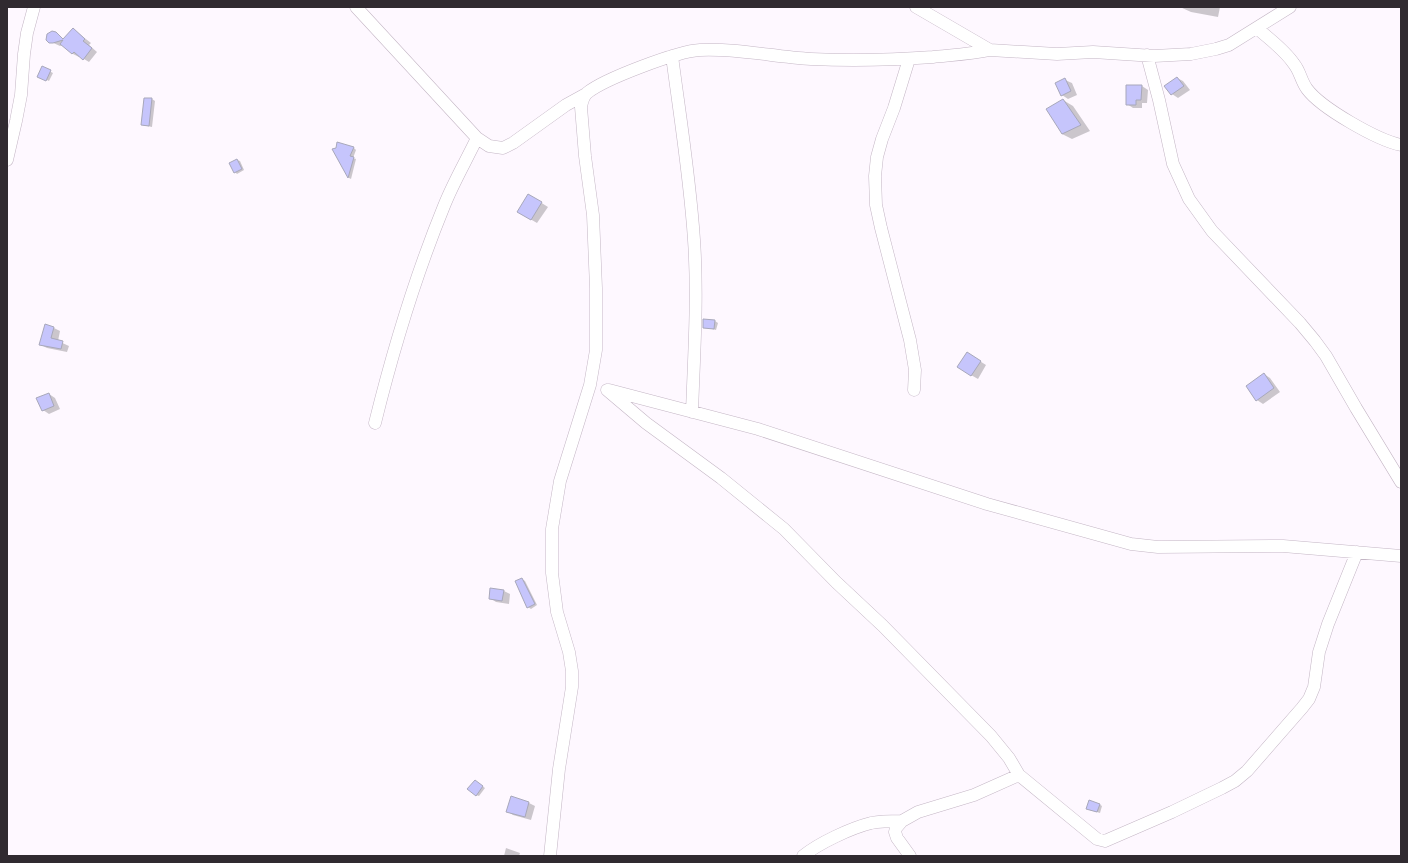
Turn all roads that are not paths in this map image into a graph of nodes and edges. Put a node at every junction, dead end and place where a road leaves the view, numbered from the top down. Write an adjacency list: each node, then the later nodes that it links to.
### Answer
1 (34, 7): 13 (street)
2 (356, 7): 11 (street)
3 (916, 7): 6 (street)
4 (1290, 7): 5 (street)
5 (1257, 28): 7 (street); 12 (street)
6 (990, 50): 7 (street); 9 (street)
7 (1147, 55): 19 (street)
8 (672, 56): 9 (street); 10 (street); 17 (street)
9 (909, 59): 16 (street)
10 (586, 94): 11 (street); 14 (street)
11 (477, 138): 18 (street)
12 (1401, 145)
13 (7, 160)
14 (590, 385): 15 (street); 24 (street)
15 (607, 390): 17 (street); 22 (street)
16 (914, 390)
17 (692, 412): 20 (street)
18 (375, 423)
19 (1401, 482)
20 (1357, 552): 21 (street); 22 (street)
21 (1401, 556)
22 (1019, 775): 23 (street)
23 (902, 821): 25 (street); 26 (street)
24 (550, 856)
25 (803, 856)
26 (910, 856)

